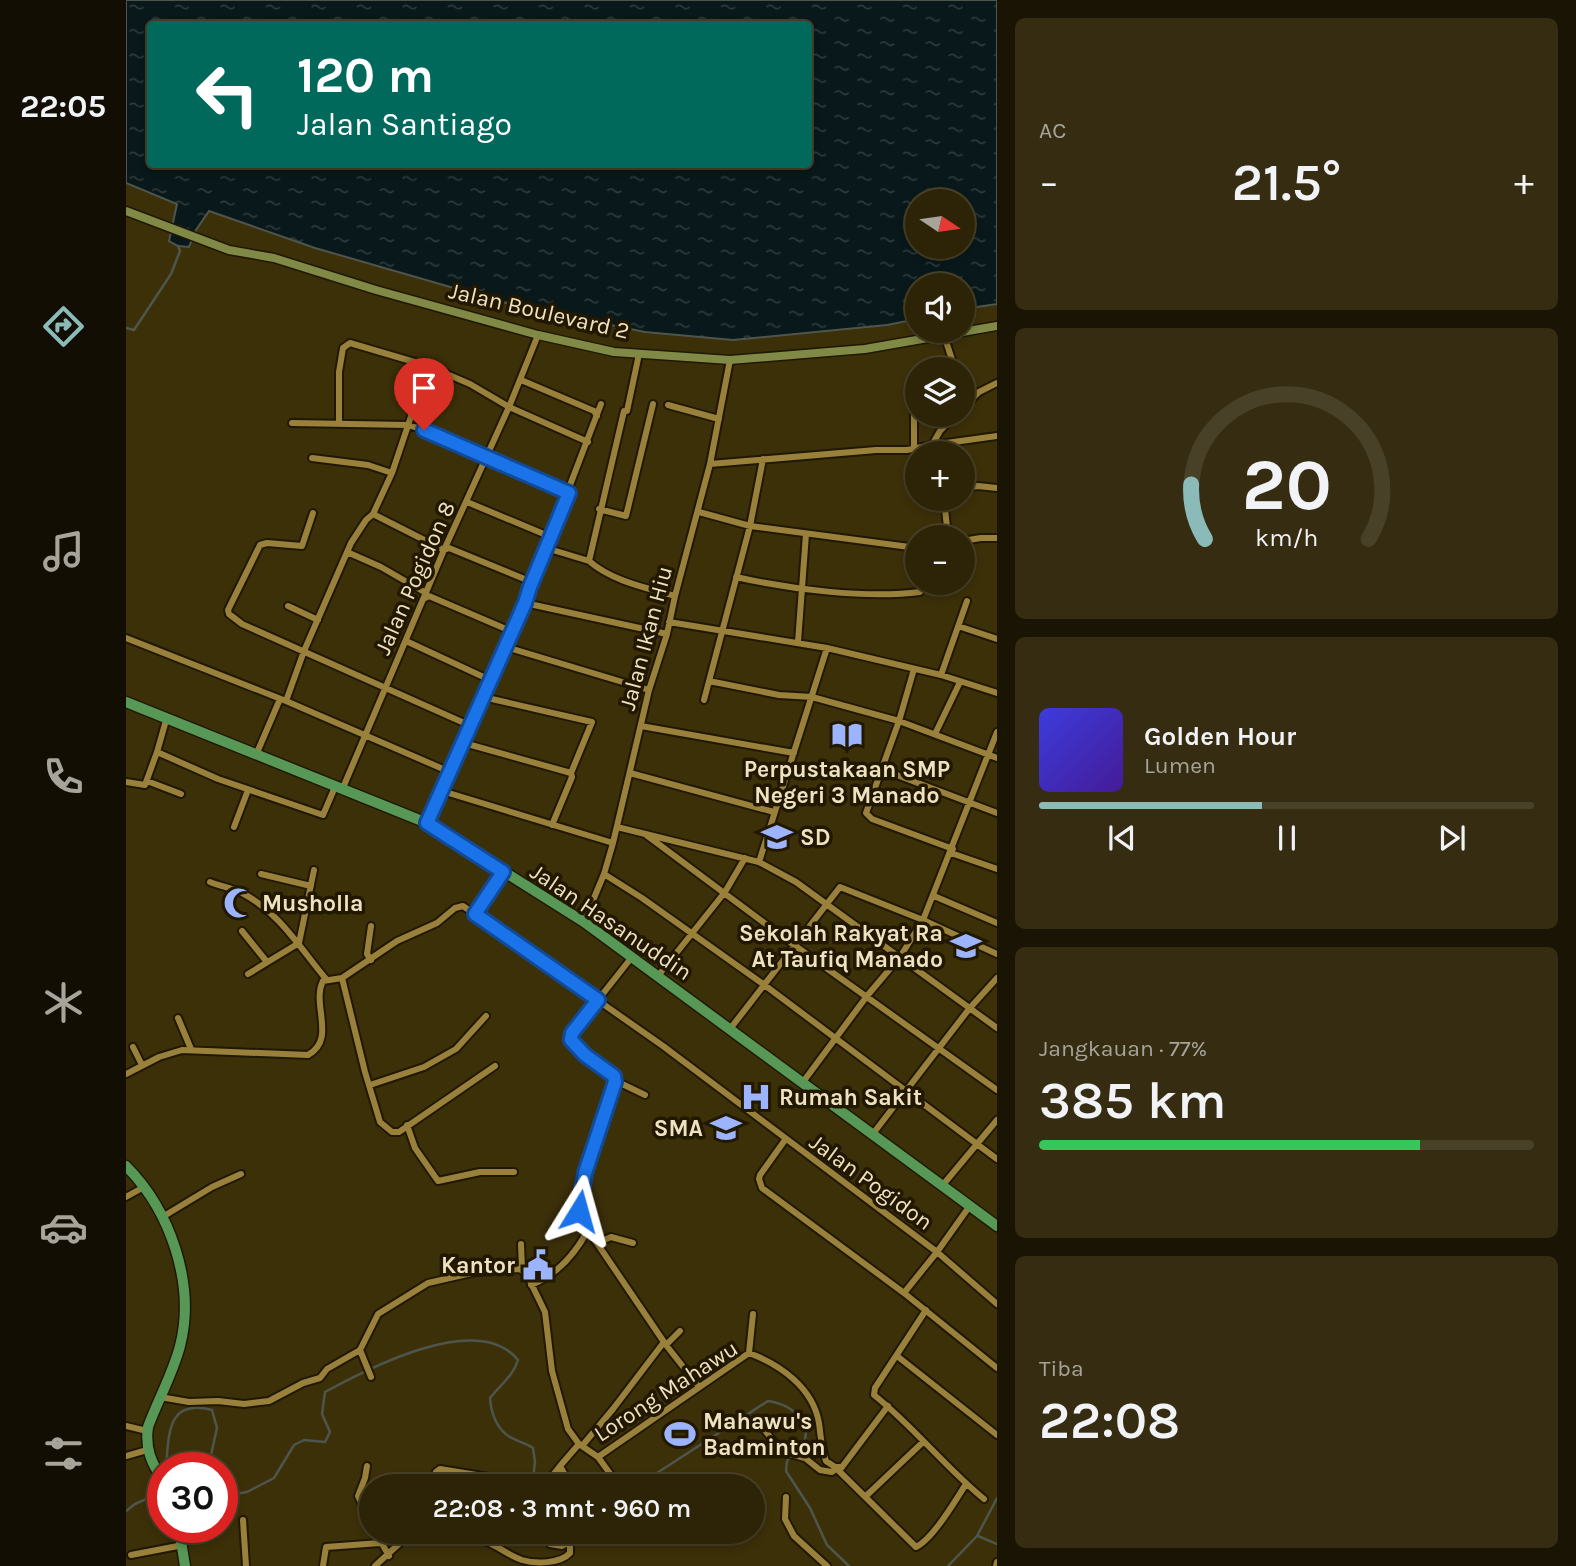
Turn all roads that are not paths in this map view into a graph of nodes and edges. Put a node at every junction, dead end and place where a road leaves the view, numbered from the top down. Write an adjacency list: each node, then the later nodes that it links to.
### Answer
1 (126, 211): 4 (main road, Jalan Boulevard 2)
2 (997, 326): 3 (main road, Jalan Boulevard 2)
3 (975, 330)
4 (538, 335): 6 (main road, Jalan Boulevard 2); 9 (street, Jalan Pogidon 8)
5 (905, 342): 7 (main road, Jalan Boulevard 2)
6 (639, 354): 7 (main road, Jalan Boulevard 2); 34 (street)
7 (730, 360): 17 (street, Jalan Ikan Hiu)
8 (428, 366): 15 (street); 19 (street); 20 (street)
9 (521, 380): 15 (street, Jalan Pogidon 8); 16 (street)
10 (997, 383): 11 (street)
11 (975, 396)
12 (601, 404): 16 (street)
13 (653, 404): 34 (street)
14 (668, 405): 17 (street)
15 (509, 407): 23 (street); 25 (street, Jalan Pogidon 8)
16 (597, 416): 23 (street)
17 (719, 419): 28 (street, Jalan Ikan Hiu)
18 (292, 423): 19 (street)
19 (339, 423): 20 (street)
20 (408, 425): 25 (street); 29 (street)
21 (997, 436): 22 (street)
22 (963, 441)
23 (588, 442): 32 (street)
24 (905, 450): 27 (street)
25 (488, 457): 32 (street); 33 (street, Jalan Pogidon 8)
26 (312, 458): 29 (street)
27 (763, 459): 28 (street); 38 (street)
28 (710, 464): 35 (street, Jalan Ikan Hiu)
29 (392, 472): 37 (street)
30 (975, 486): 31 (street)
31 (997, 488)
32 (569, 493): 40 (street)
33 (467, 502): 40 (street); 45 (street, Jalan Pogidon 8)
34 (599, 509): 47 (street)
35 (699, 512): 38 (street); 53 (street, Jalan Ikan Hiu)
36 (313, 513): 69 (street)
37 (373, 514): 45 (street); 46 (street)
38 (750, 526): 39 (street); 48 (street)
39 (806, 534): 43 (street); 50 (street)
40 (551, 537): 44 (street)
41 (997, 538): 42 (street)
42 (975, 539)
43 (905, 546)
44 (547, 548): 47 (street); 49 (street)
45 (444, 550): 49 (street); 52 (street, Jalan Pogidon 8)
46 (347, 552): 52 (street); 57 (street)
47 (589, 561): 53 (street)
48 (736, 577): 50 (street); 60 (street)
49 (530, 587): 55 (street)
50 (803, 589): 51 (street); 66 (street)
51 (905, 594)
52 (425, 596): 61 (street); 65 (street, Jalan Pogidon 8)
53 (675, 596): 58 (street, Jalan Ikan Hiu)
54 (967, 601): 59 (street)
55 (525, 603): 61 (street); 62 (street)
56 (288, 606): 57 (street)
57 (318, 620): 69 (street)
58 (669, 622): 60 (street); 62 (street, Jalan Ikan Hiu)
59 (958, 626): 64 (street); 71 (street)
60 (721, 631): 66 (street); 73 (street)
61 (511, 634): 67 (street)
62 (667, 634): 76 (street, Jalan Ikan Hiu)
63 (126, 638): 80 (street)
64 (997, 639)
65 (406, 642): 72 (street); 75 (street, Jalan Pogidon 8)
66 (798, 642): 68 (street)
67 (506, 647): 72 (street); 76 (street)
68 (827, 648): 70 (street); 79 (street)
69 (304, 651): 75 (street); 80 (street)
70 (914, 669): 71 (street); 84 (street)
71 (941, 675): 74 (street)
72 (490, 680): 78 (street)
73 (709, 681): 79 (street); 81 (street)
74 (960, 682): 77 (street); 89 (street)
75 (385, 689): 85 (street); 88 (street, Jalan Pogidon 8)
76 (649, 690): 86 (street, Jalan Ikan Hiu)
77 (997, 693)
78 (483, 697): 85 (street); 98 (street)
79 (812, 697): 84 (street); 92 (street)
80 (283, 700): 88 (street); 93 (street)
81 (704, 700)
82 (126, 702): 83 (highway, Jalan Hasanuddin)
83 (167, 717): 91 (street); 93 (highway, Jalan Hasanuddin)
84 (899, 721): 89 (street); 96 (street)
85 (471, 726): 90 (street)
86 (641, 726): 92 (street); 99 (street, Jalan Ikan Hiu)
87 (997, 732): 94 (street)
88 (366, 734): 97 (street); 102 (street, Jalan Pogidon 8)
89 (935, 734): 94 (street)
90 (464, 743): 97 (street); 98 (street)
91 (157, 752): 100 (street); 103 (street)
92 (794, 753): 107 (street)
93 (256, 755): 102 (highway, Jalan Hasanuddin)
94 (989, 755): 95 (street); 106 (street)
95 (997, 758)
96 (881, 769): 106 (street); 115 (street)
97 (450, 772): 104 (street)
98 (571, 773): 110 (street)
99 (630, 773): 107 (street); 112 (street, Jalan Ikan Hiu)
100 (147, 781): 101 (street); 105 (street)
101 (126, 782)
102 (339, 789): 103 (street, Jalan Pogidon 8); 109 (highway, Jalan Hasanuddin)
103 (248, 790): 111 (street)
104 (442, 791): 109 (street); 110 (street)
105 (181, 794)
106 (970, 802): 108 (street); 115 (street)
107 (774, 811): 117 (street)
108 (997, 813)
109 (427, 823): 120 (highway, Jalan Hasanuddin)
110 (552, 825): 114 (street)
111 (234, 827)
112 (617, 827): 113 (street); 114 (street, Jalan Ikan Hiu)
113 (645, 834): 116 (street); 125 (street)
114 (613, 843): 122 (street, Jalan Ikan Hiu)
115 (952, 851): 118 (street); 126 (street)
116 (745, 858): 117 (street); 125 (street)
117 (759, 862): 127 (street)
118 (997, 869)
119 (314, 870): 124 (street)
120 (503, 872): 128 (street); 130 (highway, Jalan Hasanuddin)
121 (261, 874): 124 (street)
122 (604, 874): 130 (street, Jalan Ikan Hiu); 134 (street)
123 (210, 882): 135 (street)
124 (311, 886): 135 (street)
125 (725, 892): 134 (street); 136 (street)
126 (934, 896): 129 (street); 131 (street)
127 (826, 904): 129 (street); 136 (street); 139 (street)
128 (475, 914): 140 (street); 149 (street, Jalan Pogidon)
129 (923, 920): 137 (street); 139 (street)
130 (584, 922): 138 (highway, Jalan Hasanuddin)
131 (997, 923)
132 (371, 926): 140 (street)
133 (242, 931): 141 (street)
134 (691, 932): 143 (street); 147 (street)
135 (299, 943): 141 (street); 146 (street)
136 (794, 945): 147 (street); 148 (street)
137 (997, 954)
138 (632, 957): 143 (highway, Jalan Hasanuddin); 149 (street)
139 (900, 957): 148 (street); 150 (street)
140 (370, 960): 144 (street)
141 (268, 962): 142 (street)
142 (248, 974)
143 (659, 976): 154 (highway, Jalan Hasanuddin)
144 (342, 978): 146 (street); 164 (street)
145 (997, 978): 150 (street)
146 (326, 979): 158 (street)
147 (763, 984): 154 (street); 155 (street)
148 (867, 996): 155 (street); 157 (street)
149 (598, 1000): 162 (street); 171 (street, Jalan Pogidon)
150 (969, 1009): 153 (street); 157 (street)
151 (486, 1016): 164 (street)
152 (178, 1017): 158 (street)
153 (997, 1028)
154 (730, 1029): 163 (highway, Jalan Hasanuddin)
155 (836, 1038): 163 (street); 165 (street)
156 (133, 1047): 159 (street)
157 (939, 1048): 165 (street); 166 (street)
158 (191, 1049): 159 (street)
159 (142, 1065): 161 (street)
160 (495, 1066): 169 (street)
161 (126, 1074)
162 (615, 1082): 167 (street); 183 (street)
163 (803, 1082): 170 (highway, Jalan Hasanuddin)
164 (370, 1085): 169 (street)
165 (907, 1090): 170 (street); 172 (street)
166 (997, 1090)
167 (645, 1095)
168 (997, 1120): 172 (street)
169 (407, 1125): 175 (street)
170 (872, 1135): 177 (highway, Jalan Hasanuddin)
171 (785, 1140): 187 (street, Jalan Pogidon); 190 (street)
172 (977, 1146): 173 (street); 177 (street)
173 (997, 1159)
174 (126, 1166): 178 (highway)
175 (514, 1172)
176 (241, 1174): 181 (street)
177 (942, 1186): 180 (highway, Jalan Hasanuddin)
178 (144, 1187): 179 (street); 181 (highway)
179 (126, 1197)
180 (969, 1207): 182 (highway, Jalan Hasanuddin); 187 (street, Jalan Pogidon)
181 (164, 1216): 202 (highway)
182 (997, 1226)
183 (588, 1230): 184 (street); 189 (street)
184 (597, 1243): 185 (street); 195 (street)
185 (633, 1243)
186 (521, 1244): 188 (street)
187 (937, 1252): 190 (street); 191 (street, Jalan Pogidon)
188 (522, 1269): 189 (street, Lorong Mahawu); 196 (street)
189 (531, 1285): 209 (street, Lorong Mahawu)
190 (904, 1293): 192 (street)
191 (997, 1304)
192 (926, 1310): 198 (street); 199 (street)
193 (753, 1314): 197 (street)
194 (681, 1331): 195 (street)
195 (665, 1343): 201 (street); 209 (street)
196 (360, 1350): 200 (street); 202 (street)
197 (749, 1353): 201 (street, Lorong Mahawu); 215 (street, Lorong Mahawu)
198 (897, 1356): 203 (street); 207 (street)
199 (997, 1368)
200 (370, 1375)
201 (699, 1387): 212 (street, Lorong Mahawu)
202 (160, 1397): 206 (highway)
203 (888, 1406): 208 (street); 215 (street)
204 (759, 1423): 215 (street)
205 (126, 1426): 206 (street)
206 (147, 1431): 210 (highway)
207 (997, 1436)
208 (923, 1442): 222 (street); 224 (street)
209 (580, 1445): 212 (street, Lorong Mahawu); 214 (street)
210 (147, 1450): 211 (street)
211 (126, 1456)
212 (598, 1457): 221 (street)
213 (367, 1466): 216 (street)
214 (560, 1466): 219 (street); 220 (street)
215 (840, 1467): 224 (street, Lorong Mahawu)
216 (365, 1474)
217 (435, 1474): 218 (street)
218 (471, 1474)
219 (554, 1474)
220 (564, 1474)
221 (610, 1474)
222 (966, 1484): 224 (street); 225 (street)
223 (786, 1497): 243 (street)
224 (865, 1497)
225 (984, 1499)
226 (243, 1520): 239 (street)
227 (366, 1544): 240 (street)
228 (381, 1544): 236 (street)
229 (401, 1544): 236 (street)
230 (490, 1544): 237 (street)
231 (566, 1544): 234 (street)
232 (570, 1544): 237 (street)
233 (183, 1545): 235 (street); 238 (highway)
234 (550, 1545)
235 (131, 1555)
236 (389, 1556): 241 (street)
237 (537, 1561): 242 (street)
238 (185, 1566)
239 (246, 1566)
240 (323, 1566)
241 (375, 1566)
242 (560, 1566)
243 (827, 1566)

